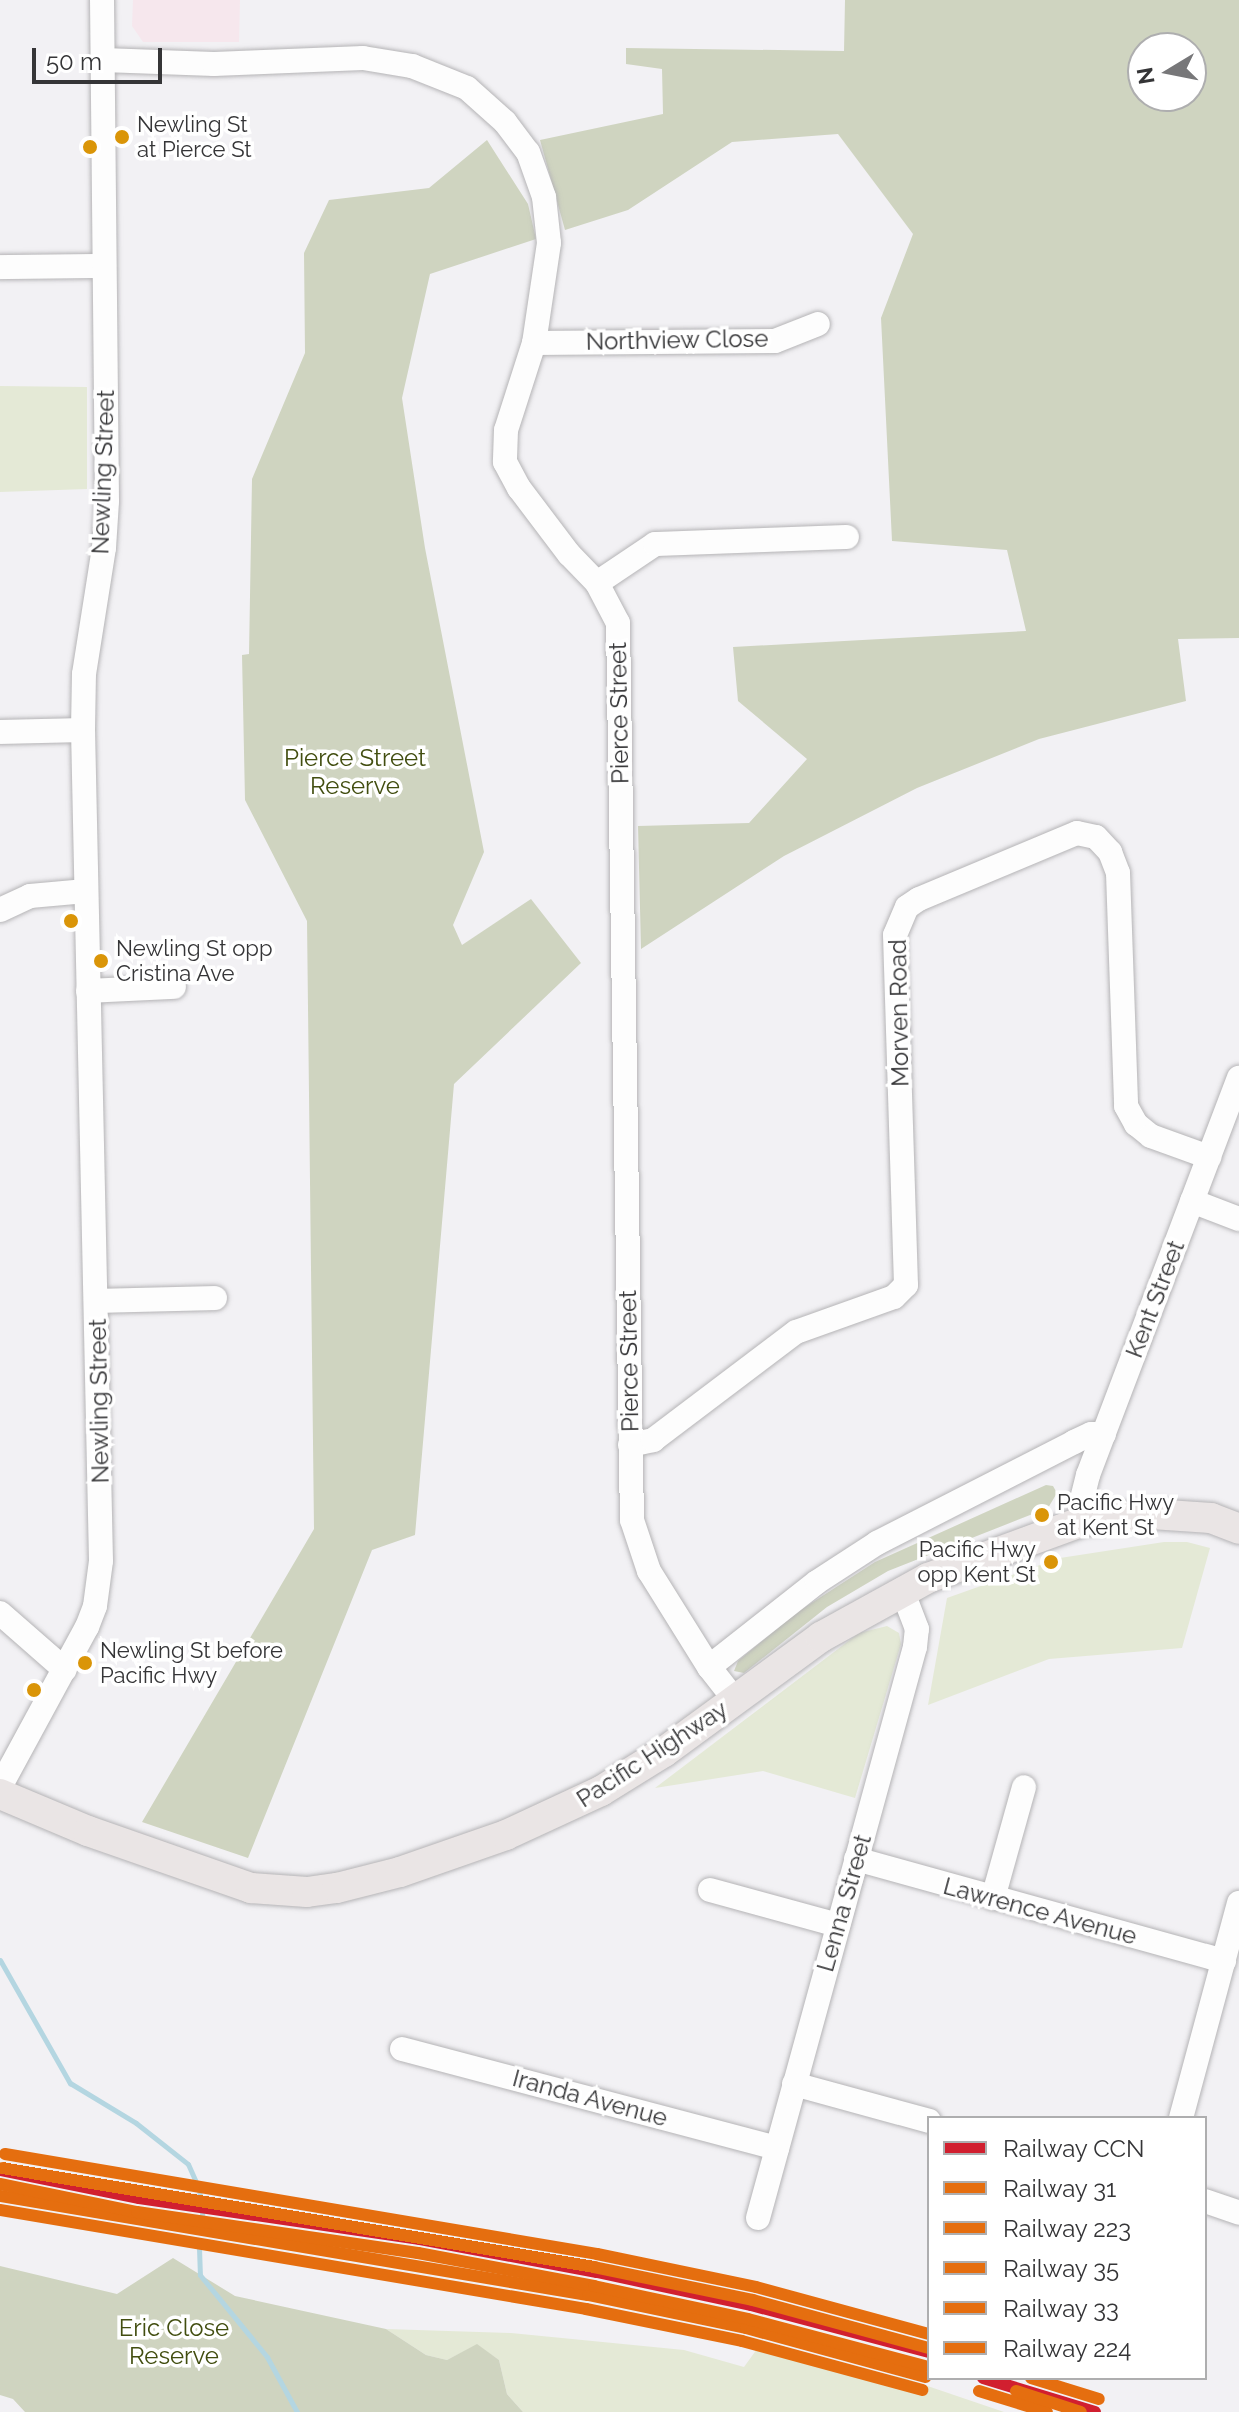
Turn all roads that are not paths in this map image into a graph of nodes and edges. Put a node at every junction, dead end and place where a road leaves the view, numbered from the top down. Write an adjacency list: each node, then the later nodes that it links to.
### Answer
1 (102, 0): 2 (street, Newling Street)
2 (103, 60): 3 (street, Newling Street); 6 (street, Pierce Street)
3 (104, 266): 4 (street); 9 (street, Newling Street)
4 (0, 267)
5 (818, 324): 6 (street, Northview Close)
6 (534, 343): 8 (street, Pierce Street)
7 (847, 537): 8 (street)
8 (597, 583): 22 (street, Pierce Street)
9 (83, 730): 10 (street); 11 (street, Newling Street)
10 (0, 732)
11 (86, 891): 12 (street); 14 (street, Newling Street)
12 (0, 910)
13 (174, 987): 14 (street)
14 (88, 991): 20 (street, Newling Street)
15 (1239, 1078): 16 (street, Kent Street)
16 (1209, 1157): 17 (street, Kent Street); 22 (street, Morven Road)
17 (1192, 1201): 18 (street); 21 (street, Kent Street)
18 (1239, 1219)
19 (215, 1298): 20 (street)
20 (96, 1301): 28 (street, Newling Street)
21 (1104, 1434): 23 (street, Kent Street); 27 (street, Pacific Highway)
22 (630, 1445): 27 (street, Pierce Street)
23 (1084, 1521): 24 (main road, Pacific Highway); 25 (main road, Pacific Highway)
24 (1239, 1529)
25 (902, 1590): 29 (main road, Pacific Highway); 33 (street, Lenna Street)
26 (0, 1613): 28 (street)
27 (709, 1667): 29 (street, Pierce Street)
28 (65, 1670): 30 (street, Newling Street)
29 (735, 1700): 32 (main road, Pacific Highway)
30 (0, 1787)
31 (1024, 1787): 35 (street)
32 (0, 1794)
33 (856, 1859): 35 (street, Lawrence Avenue); 37 (street, Lenna Street)
34 (710, 1890): 37 (street)
35 (993, 1898): 38 (street, Lawrence Avenue)
36 (1239, 1903): 38 (street)
37 (838, 1925): 40 (street, Lenna Street)
38 (1224, 1961): 41 (street)
39 (402, 2049): 43 (street, Iranda Avenue)
40 (794, 2084): 42 (street); 43 (street, Lenna Street)
41 (1182, 2116)
42 (927, 2120)
43 (777, 2148): 46 (street, Lenna Street)
44 (1207, 2202): 45 (street)
45 (1239, 2213)
46 (758, 2218)

